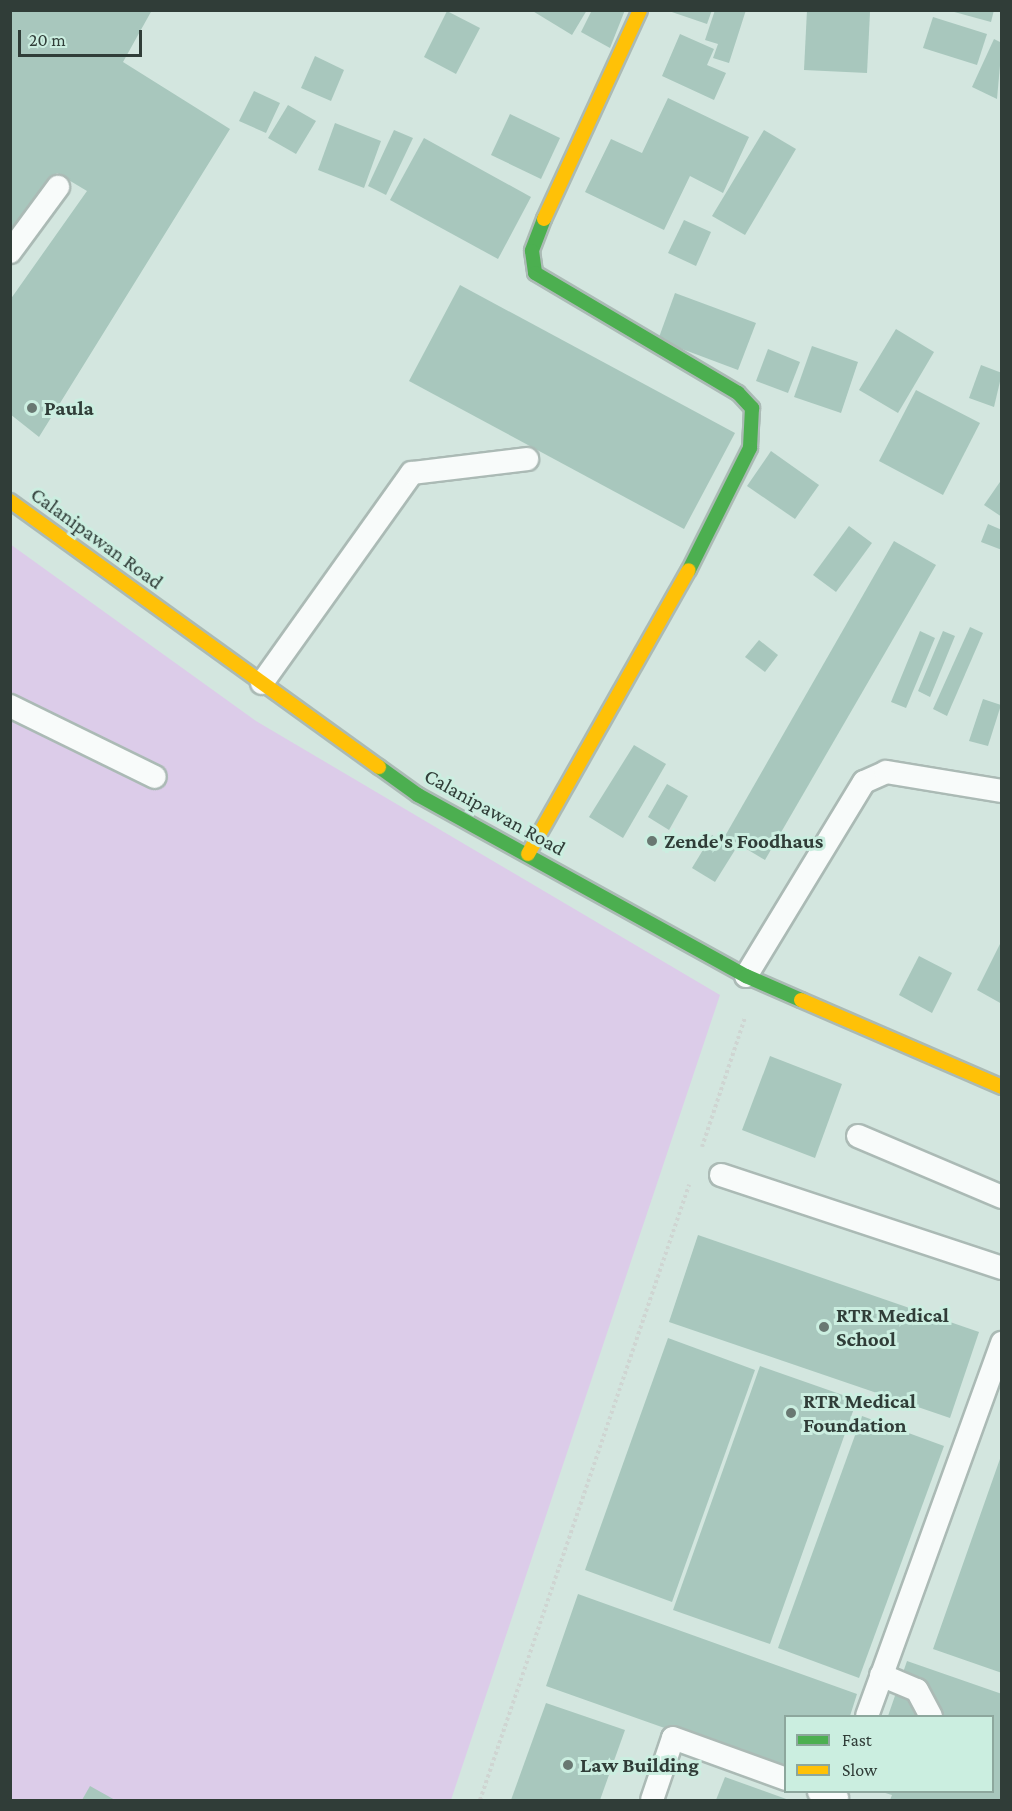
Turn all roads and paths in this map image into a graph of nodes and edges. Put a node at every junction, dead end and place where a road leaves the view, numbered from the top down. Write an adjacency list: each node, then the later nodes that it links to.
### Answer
1 (640, 10): 10 (street)
2 (58, 187): 3 (lane)
3 (10, 252)
4 (526, 459): 6 (lane)
5 (10, 501): 6 (street, Calanipawan Road)
6 (262, 683): 10 (street, Calanipawan Road)
7 (10, 706): 8 (lane)
8 (155, 777)
9 (1002, 791): 11 (lane)
10 (528, 854): 11 (street, Calanipawan Road)
11 (746, 976): 13 (street, Calanipawan Road)
12 (746, 1015): 15 (path)
13 (1002, 1087)
14 (858, 1136): 18 (lane)
15 (697, 1161)
16 (693, 1172): 25 (path)
17 (721, 1175): 19 (lane)
18 (1002, 1197)
19 (1002, 1268)
20 (1002, 1343): 21 (lane)
21 (881, 1675): 22 (lane); 23 (lane)
22 (867, 1715)
23 (930, 1715)
24 (784, 1778): 26 (lane)
25 (480, 1800)
26 (652, 1800)

